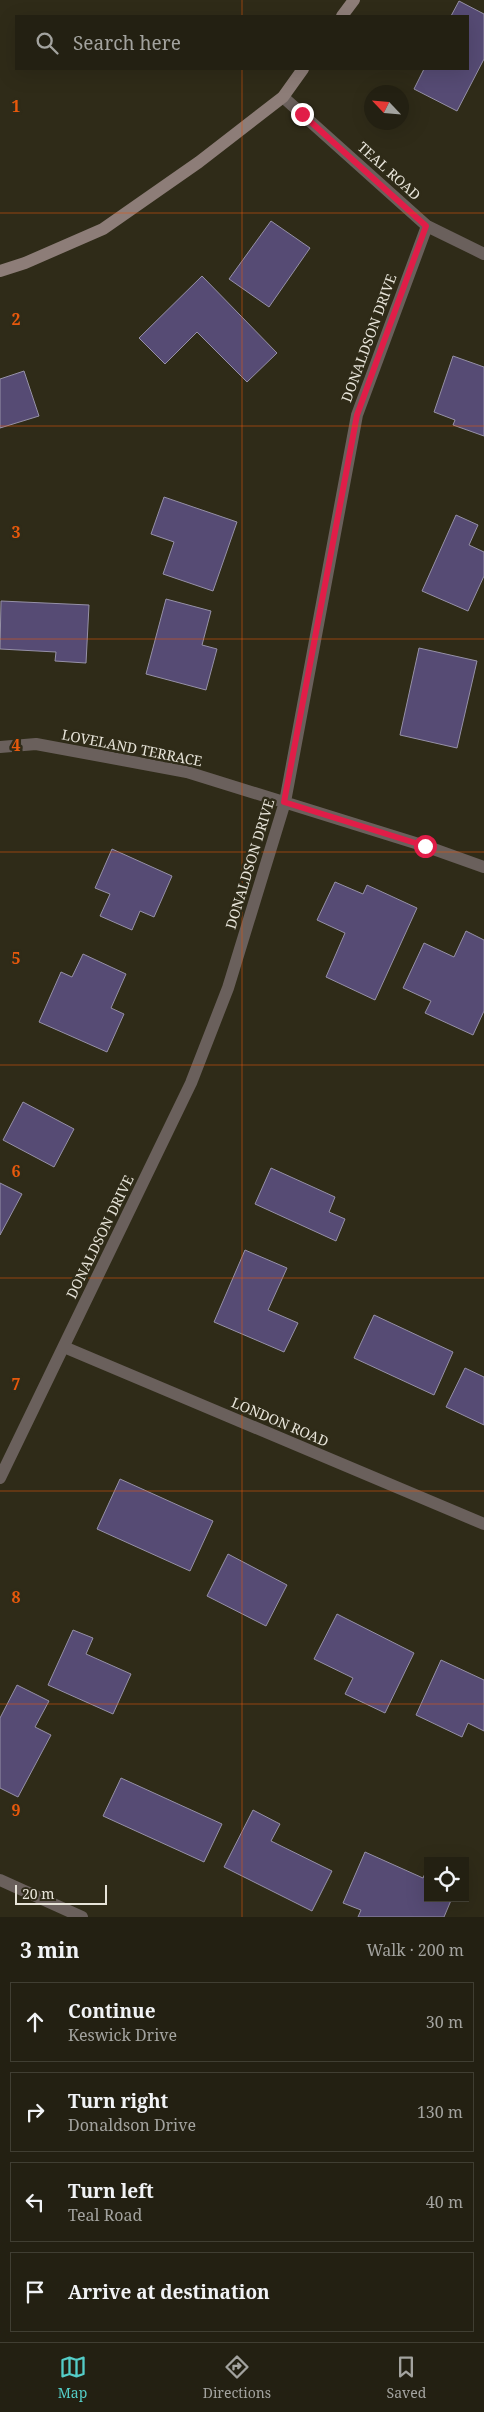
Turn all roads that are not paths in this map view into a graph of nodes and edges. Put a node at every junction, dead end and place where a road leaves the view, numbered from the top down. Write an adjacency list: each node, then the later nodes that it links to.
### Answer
1 (354, 0): 2 (street)
2 (343, 15)
3 (303, 70): 4 (street)
4 (283, 97): 5 (street, TEAL ROAD); 7 (street)
5 (426, 226): 6 (street, TEAL ROAD); 9 (street, DONALDSON DRIVE)
6 (484, 254)
7 (0, 271)
8 (0, 746): 9 (street, LOVELAND TERRACE)
9 (284, 802): 10 (street, LOVELAND TERRACE); 11 (street, DONALDSON DRIVE)
10 (484, 867)
11 (64, 1347): 12 (street, DONALDSON DRIVE); 13 (street, LONDON ROAD)
12 (0, 1478)
13 (484, 1524)
14 (0, 1880): 15 (street)
15 (82, 1917)

